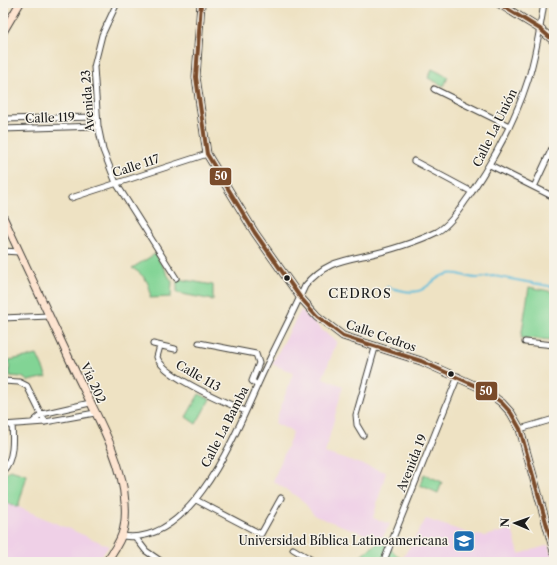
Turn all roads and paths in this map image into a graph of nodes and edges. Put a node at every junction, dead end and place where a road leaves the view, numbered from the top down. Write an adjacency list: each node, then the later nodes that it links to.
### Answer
1 (20, 3): 7 (main road)
2 (116, 3): 10 (street, Avenida 23)
3 (201, 3): 16 (street, Calle Cedros)
4 (498, 3): 6 (main road)
5 (544, 3): 6 (street, Calle La Unión)
6 (540, 29): 8 (main road); 13 (street, Calle La Unión)
7 (3, 32)
8 (554, 41)
9 (434, 89): 13 (street)
10 (96, 117): 11 (street, Calle 119); 12 (street, Avenida 23)
11 (3, 119)
12 (98, 126): 14 (street, Calle 119); 19 (street, Avenida 23)
13 (509, 126): 18 (street, Calle La Unión)
14 (3, 129)
15 (554, 144): 20 (street)
16 (207, 154): 19 (street, Calle 117); 28 (street, Calle Cedros)
17 (414, 161): 21 (street)
18 (490, 165): 20 (street); 21 (street, Calle La Unión)
19 (116, 183): 23 (street, Calle 117); 27 (street, Avenida 23)
20 (534, 187): 22 (street)
21 (472, 192): 28 (street, Calle La Unión)
22 (554, 197)
23 (71, 198)
24 (3, 217): 26 (main road, Vía 202)
25 (3, 251): 26 (street)
26 (19, 252): 29 (main road, Vía 202)
27 (176, 278)
28 (300, 297): 36 (street, Calle Cedros); 40 (street, Calle La Bamba)
29 (49, 316): 30 (street); 41 (main road, Vía 202)
30 (3, 318)
31 (525, 342): 34 (street)
32 (199, 343): 40 (street)
33 (153, 344): 35 (street)
34 (554, 345)
35 (160, 346): 37 (street); 42 (street, Calle 113)
36 (375, 348): 38 (street, Calle Cedros); 51 (street)
37 (175, 349)
38 (458, 376): 50 (street, Calle Cedros); 59 (street, Avenida 19)
39 (3, 382): 44 (street)
40 (257, 385): 42 (street, Calle La Bamba)
41 (90, 403): 43 (main road, Vía 202); 44 (street)
42 (245, 411): 54 (street, Calle La Bamba)
43 (95, 413): 47 (street); 55 (main road, Vía 202)
44 (42, 414): 46 (street); 47 (street)
45 (554, 419): 50 (street)
46 (33, 422): 47 (street); 49 (street)
47 (45, 422)
48 (3, 425): 49 (street)
49 (12, 425): 52 (street)
50 (520, 429): 58 (street, Calle Cedros)
51 (363, 435)
52 (3, 471)
53 (281, 498): 54 (street)
54 (196, 500): 56 (street, Calle La Bamba)
55 (123, 536): 56 (street); 60 (main road, Vía 202)
56 (136, 538): 61 (street)
57 (293, 548): 62 (street)
58 (554, 551)
59 (385, 558)
60 (106, 562)
61 (162, 562)
62 (315, 562)

